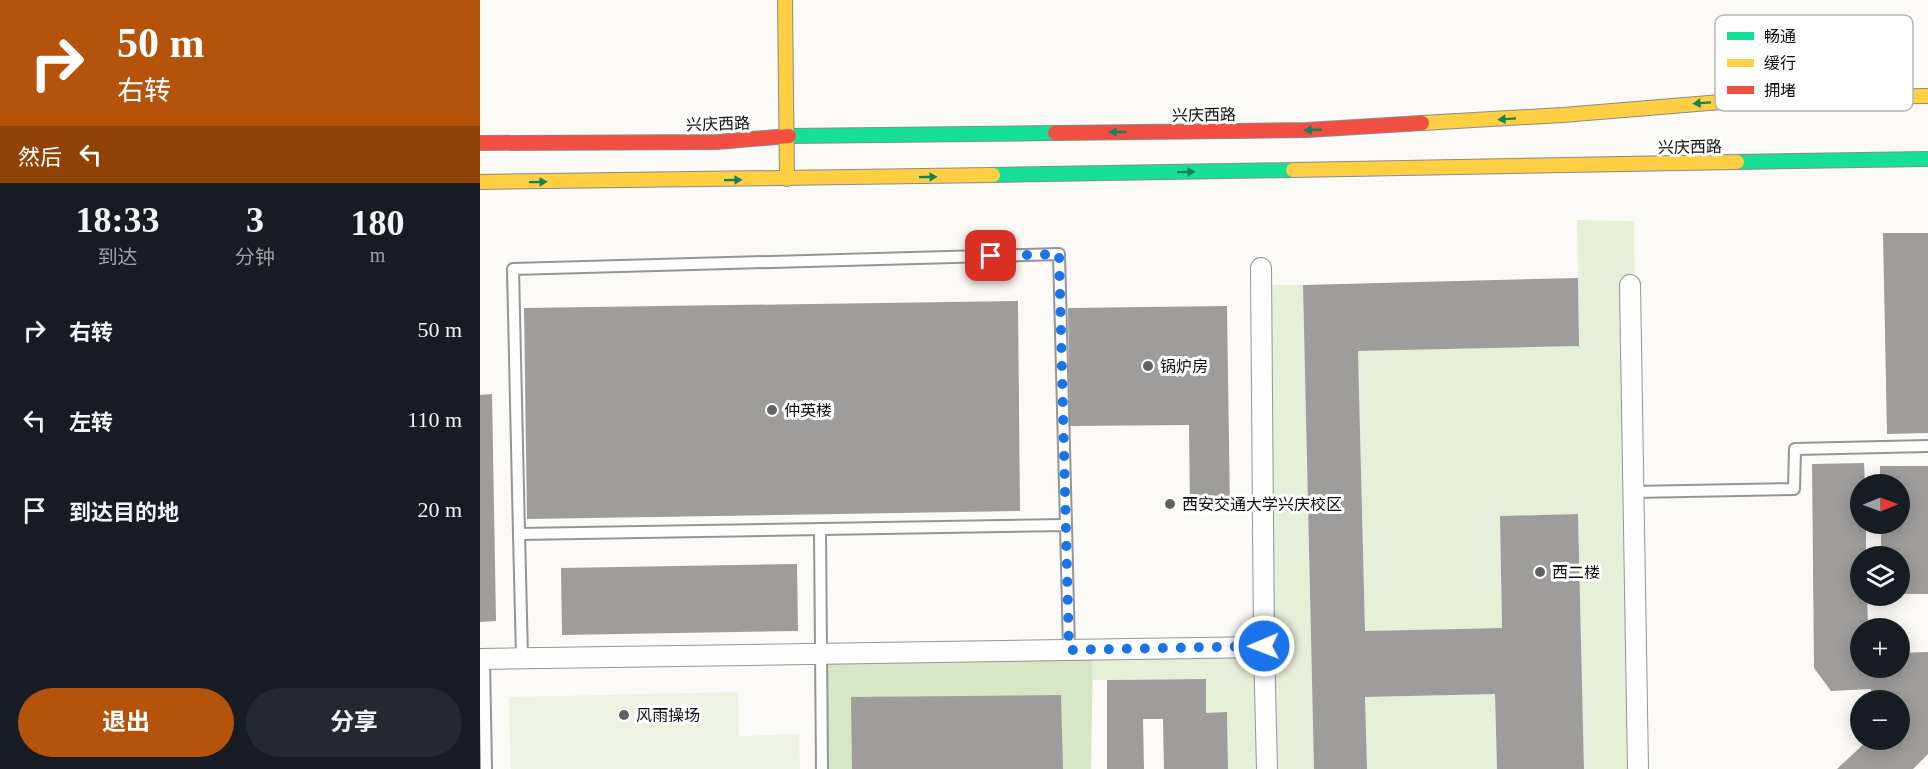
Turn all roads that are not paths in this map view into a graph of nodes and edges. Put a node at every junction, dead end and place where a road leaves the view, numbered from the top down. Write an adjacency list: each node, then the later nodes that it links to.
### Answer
1 (785, 0): 5 (main road)
2 (1913, 96): 3 (main road, 兴庆西路, one-way to 2)
3 (1928, 96)
4 (1715, 103): 5 (main road, 兴庆西路, one-way to 5)
5 (787, 136): 6 (main road, 兴庆西路); 8 (main road)
6 (480, 143)
7 (1928, 159): 8 (main road, 兴庆西路, one-way to 7)
8 (787, 179): 9 (main road, 兴庆西路, one-way to 8)
9 (480, 182)
10 (1261, 268): 17 (street)
11 (1630, 285): 13 (street)
12 (1928, 446): 13 (lane)
13 (1633, 492): 25 (street)
14 (1066, 525): 15 (lane); 16 (lane); 18 (lane)
15 (820, 530): 16 (lane); 19 (lane)
16 (519, 534): 20 (lane)
17 (1264, 646): 18 (street); 24 (street)
18 (1069, 650): 19 (street)
19 (821, 654): 20 (street); 23 (lane)
20 (522, 657): 21 (street)
21 (482, 659): 22 (lane)
22 (486, 769)
23 (822, 769)
24 (1267, 769)
25 (1638, 769)

